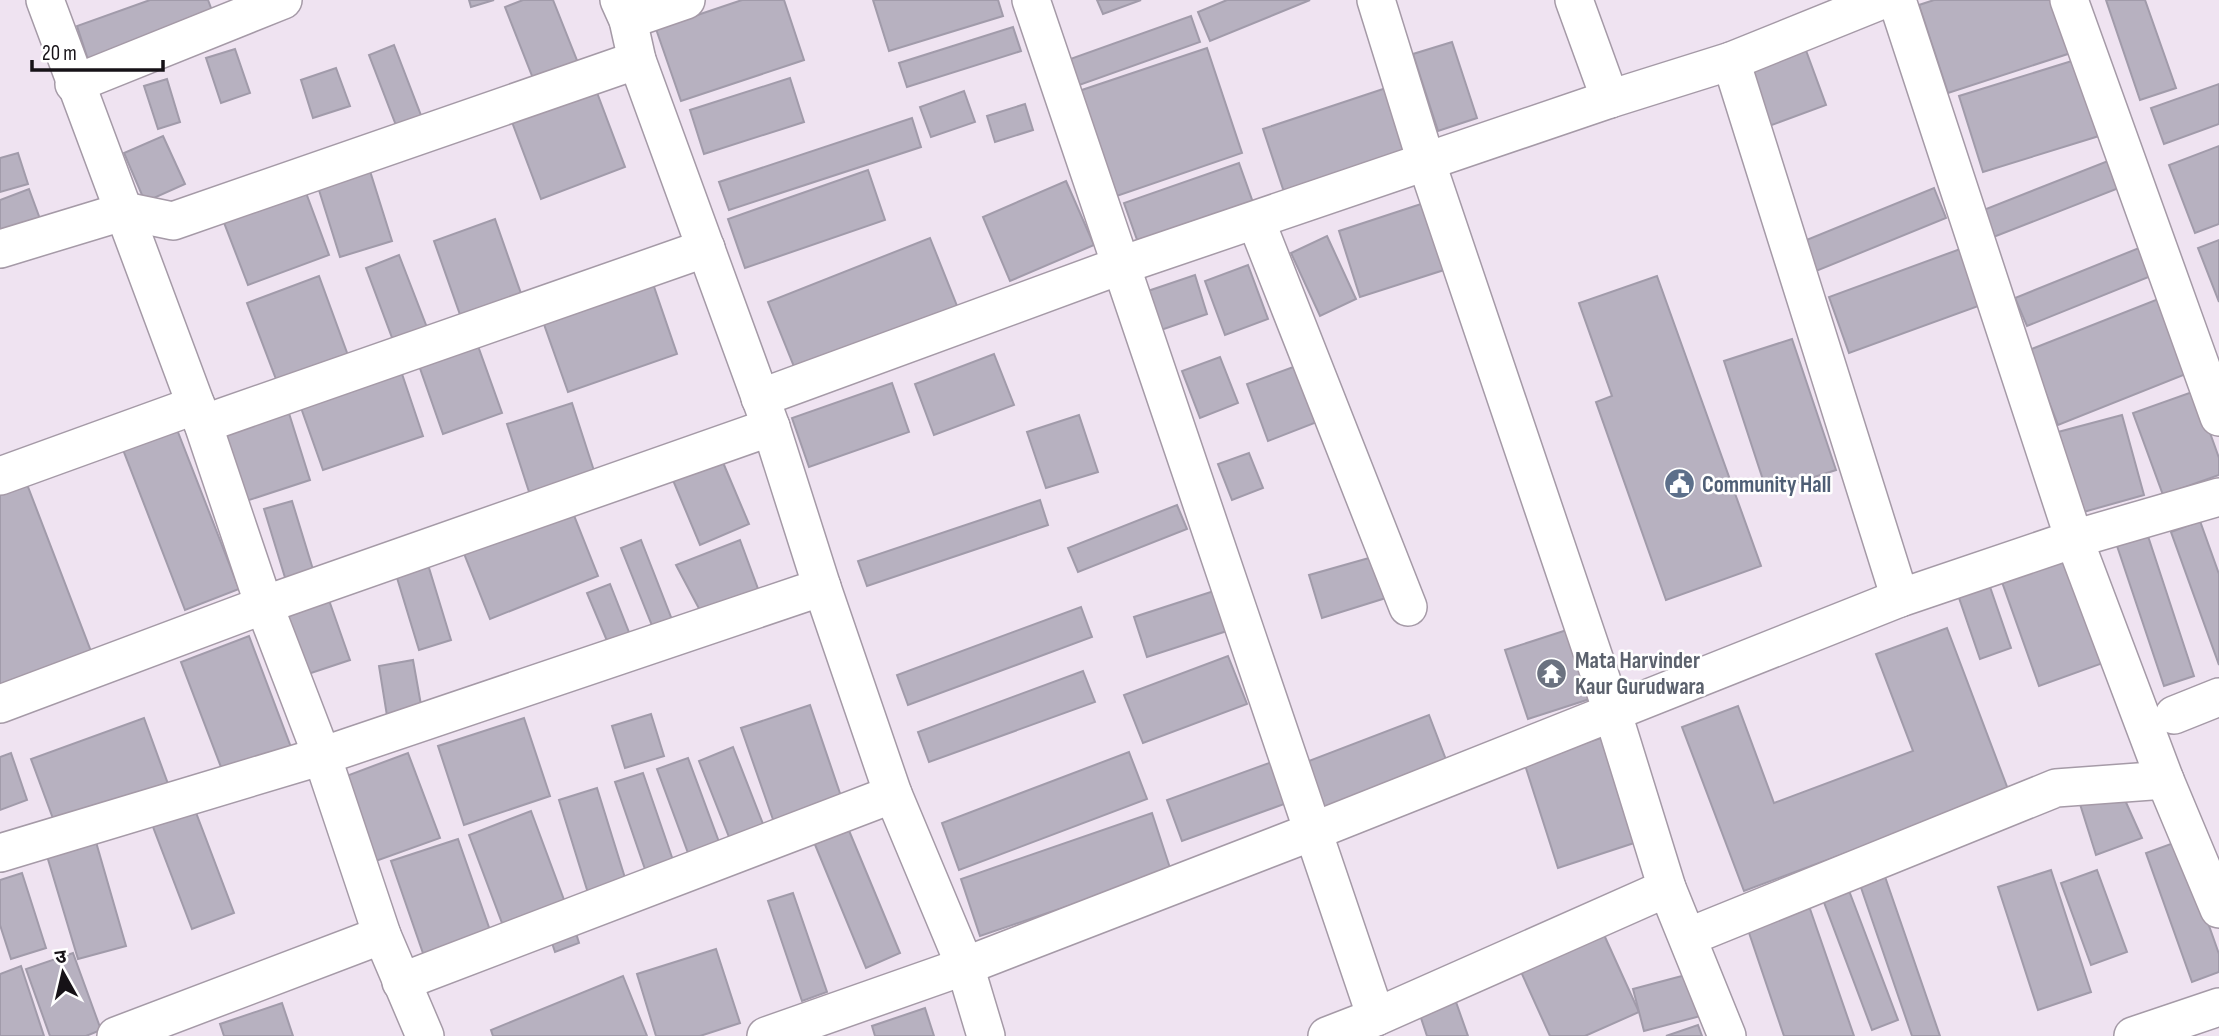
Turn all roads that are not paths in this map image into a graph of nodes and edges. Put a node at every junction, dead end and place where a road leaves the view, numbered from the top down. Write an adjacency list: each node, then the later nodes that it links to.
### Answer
1 (45, 0): 14 (street)
2 (284, 0): 10 (street)
3 (686, 0): 11 (street)
4 (1031, 0): 21 (street)
5 (1377, 0): 16 (street)
6 (1574, 0): 15 (street)
7 (1882, 0): 13 (street)
8 (1897, 0): 27 (street)
9 (2068, 0): 24 (street)
10 (235, 9): 14 (street)
11 (624, 10): 12 (street)
12 (637, 60): 17 (street); 19 (street)
13 (1731, 61): 15 (street); 29 (street)
14 (74, 84): 17 (street)
15 (1609, 99): 16 (street)
16 (1426, 161): 18 (street); 34 (street)
17 (125, 211): 20 (street); 23 (street)
18 (1256, 221): 21 (street); 31 (street)
19 (706, 248): 22 (street); 23 (street)
20 (0, 249)
21 (1122, 265): 22 (street); 39 (street)
22 (766, 413): 28 (street); 30 (street)
23 (200, 415): 25 (street); 30 (street)
24 (2219, 417)
25 (0, 476)
26 (2219, 497): 27 (street)
27 (2074, 539): 29 (street); 37 (street)
28 (822, 587): 36 (street); 38 (street)
29 (1900, 598): 34 (street)
30 (264, 605): 33 (street); 36 (street)
31 (1408, 607)
32 (2219, 697): 35 (street)
33 (0, 704)
34 (1613, 714): 39 (street); 41 (street)
35 (2174, 715)
36 (322, 756): 40 (street); 43 (street)
37 (2165, 780): 42 (street); 44 (street)
38 (893, 794): 45 (street); 46 (street)
39 (1314, 831): 45 (street); 48 (street)
40 (0, 853)
41 (1667, 887): 44 (street); 48 (street)
42 (2219, 909)
43 (382, 935): 46 (street); 49 (street)
44 (1688, 937): 54 (street)
45 (965, 966): 51 (street); 52 (street)
46 (401, 982): 50 (street)
47 (2219, 1007): 55 (street)
48 (1376, 1017): 53 (street)
49 (116, 1036)
50 (425, 1036)
51 (766, 1036)
52 (986, 1036)
53 (1327, 1036)
54 (1727, 1036)
55 (2133, 1036)

